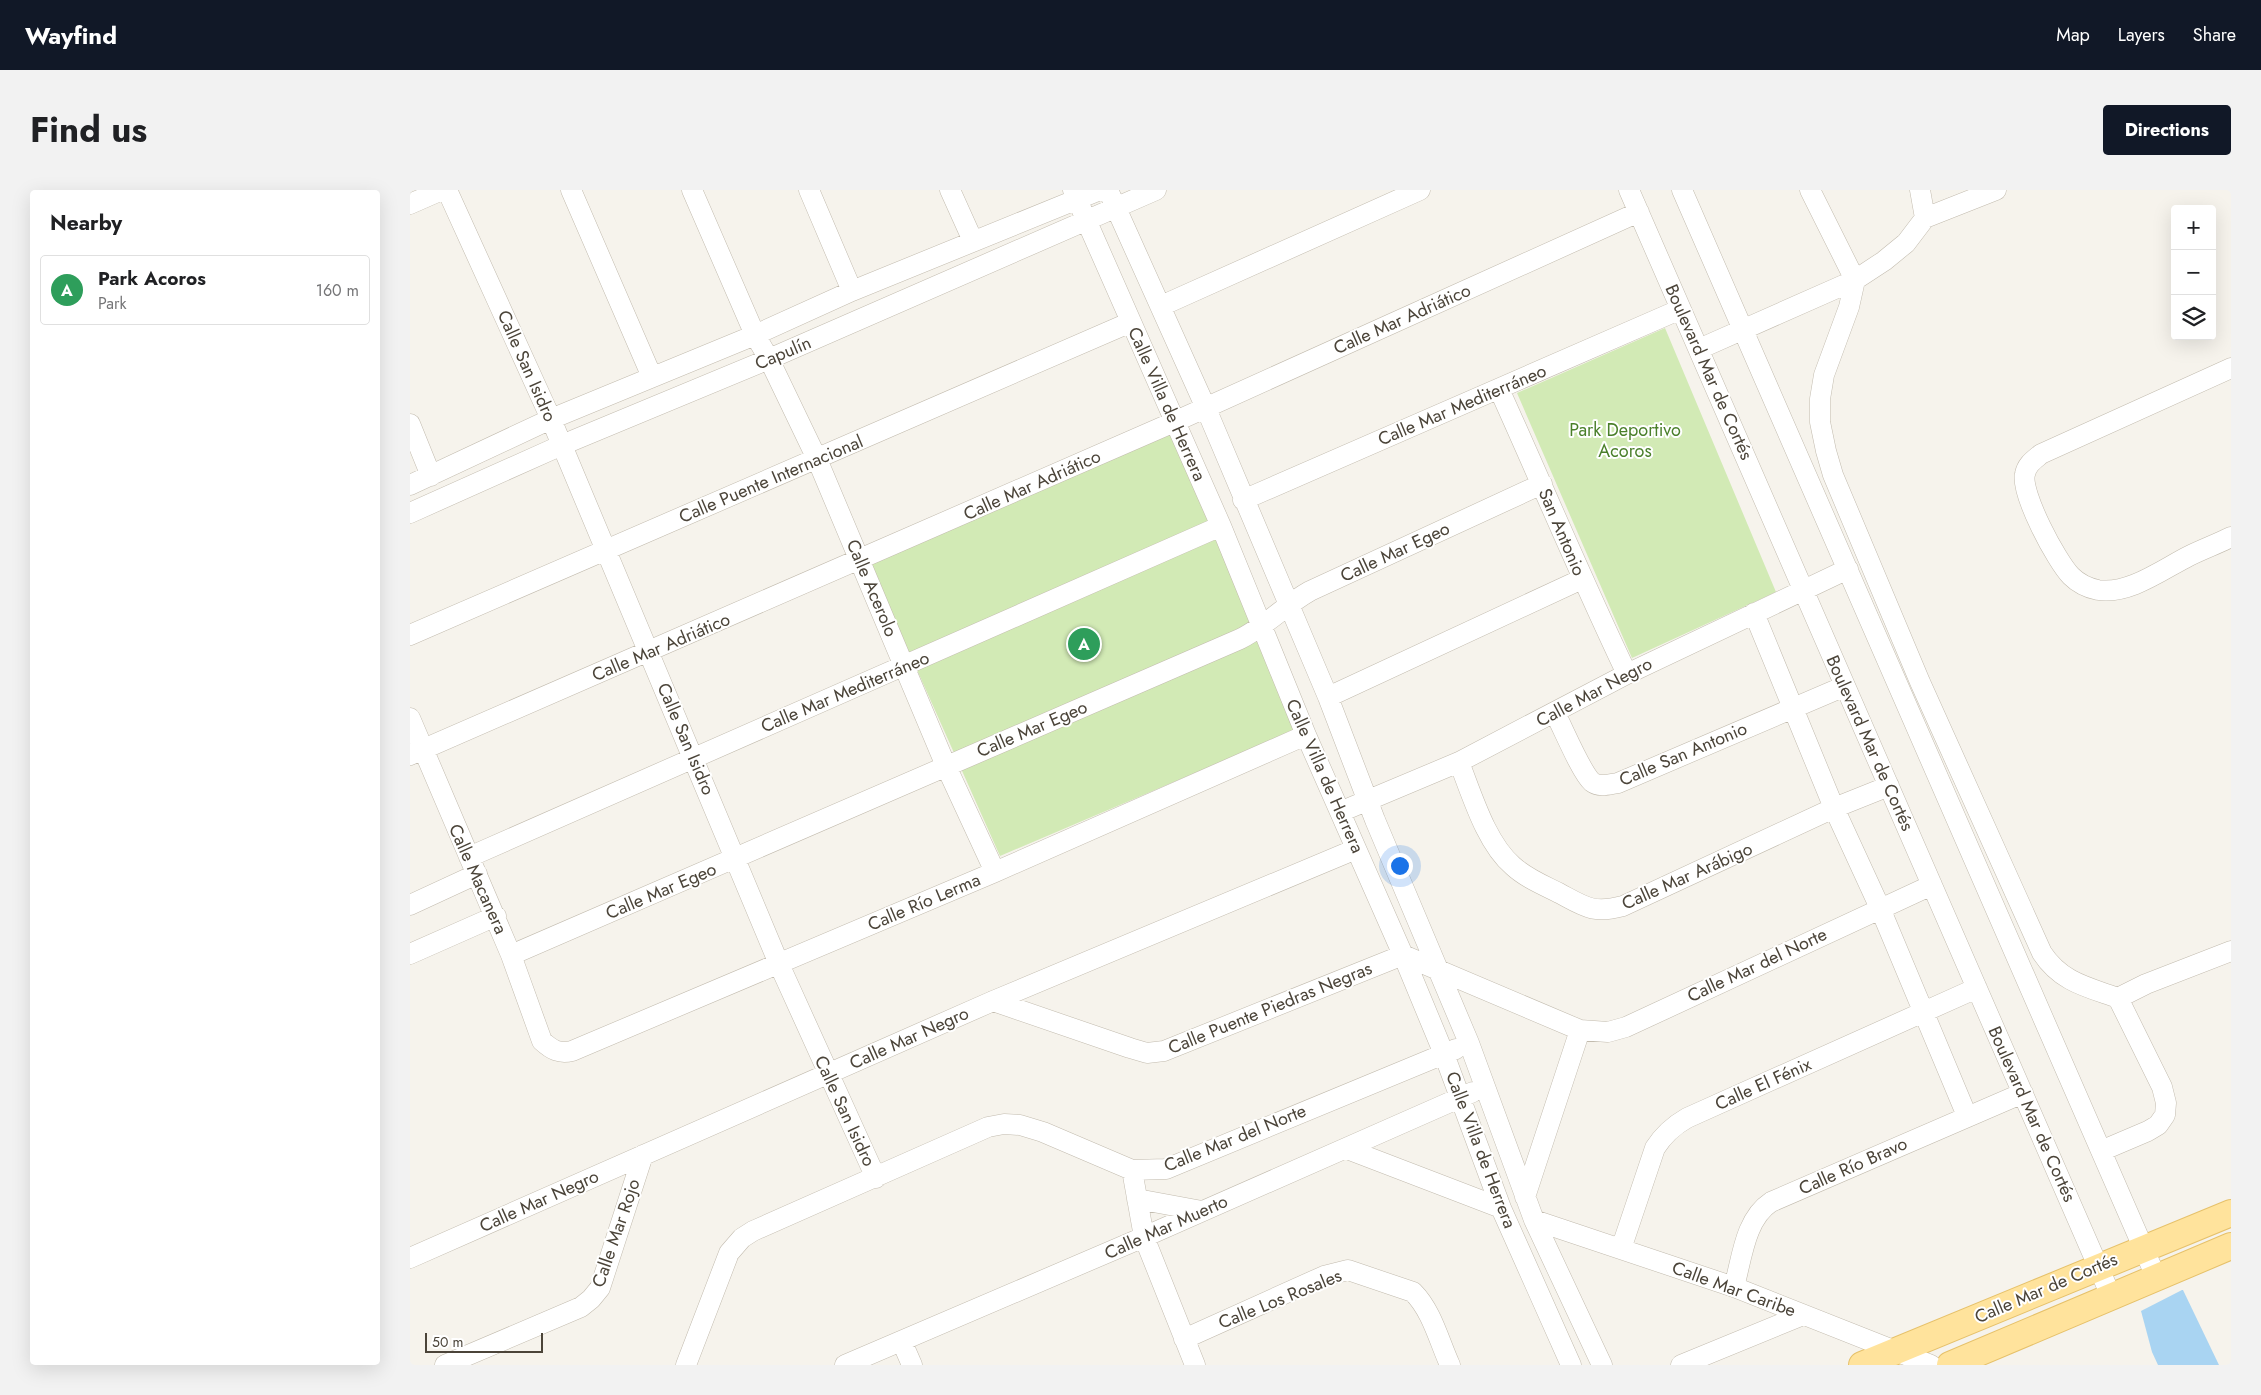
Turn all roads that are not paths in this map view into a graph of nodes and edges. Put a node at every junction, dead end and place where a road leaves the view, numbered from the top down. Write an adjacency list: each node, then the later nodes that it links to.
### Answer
1 (442, 190): 17 (street)
2 (447, 190): 35 (street, Calle San Isidro)
3 (571, 190): 32 (street)
4 (692, 190): 28 (street)
5 (809, 190): 23 (street)
6 (950, 190): 21 (street)
7 (1100, 190): 15 (street, Capulín)
8 (1156, 190): 16 (street, Capulín)
9 (1420, 190): 24 (street)
10 (1629, 190): 18 (street, Boulevard Mar de Cortés)
11 (1682, 190): 27 (street)
12 (1810, 190): 22 (street)
13 (1920, 190): 19 (street)
14 (1996, 190): 19 (street)
15 (1075, 194): 20 (street, Calle Villa de Herrera); 21 (street, Capulín)
16 (1112, 199): 20 (street, Capulín); 24 (street, Calle Villa de Herrera)
17 (410, 204)
18 (1639, 212): 25 (street, Boulevard Mar de Cortés); 34 (street, Calle Mar Adriático)
19 (1925, 218): 22 (street)
20 (1086, 220): 26 (street, Calle Villa de Herrera); 30 (street, Capulín)
21 (973, 241): 23 (street, Capulín)
22 (1855, 280): 27 (street); 88 (street)
23 (852, 291): 28 (street, Capulín)
24 (1161, 306): 34 (street, Calle Villa de Herrera)
25 (1681, 309): 29 (street, Boulevard Mar de Cortés); 33 (street, Calle Mar Mediterráneo)
26 (1131, 322): 36 (street, Calle Villa de Herrera); 39 (street, Calle Puente Internacional)
27 (1744, 330): 29 (street); 49 (street)
28 (755, 335): 30 (street, Calle Acerolo); 32 (street, Capulín)
29 (1699, 349): 51 (street, Boulevard Mar de Cortés)
30 (769, 359): 38 (street, Capulín); 39 (street, Calle Acerolo)
31 (2231, 368): 46 (street)
32 (652, 377): 35 (street, Capulín)
33 (1499, 389): 41 (street, San Antonio); 43 (street, Calle Mar Mediterráneo)
34 (1205, 406): 36 (street, Calle Mar Adriático); 43 (street, Calle Villa de Herrera)
35 (551, 419): 38 (street, Calle San Isidro); 40 (street, Capulín)
36 (1174, 422): 45 (street, Calle Villa de Herrera); 48 (street, Calle Mar Adriático)
37 (410, 424): 40 (street)
38 (562, 445): 44 (street, Capulín); 47 (street, Calle San Isidro)
39 (817, 459): 47 (street, Calle Puente Internacional); 48 (street, Calle Acerolo)
40 (431, 476): 42 (street, Capulín)
41 (1542, 484): 50 (street, San Antonio); 52 (street, Calle Mar Egeo)
42 (410, 485)
43 (1243, 500): 52 (street, Calle Villa de Herrera)
44 (410, 513)
45 (1221, 526): 54 (street, Calle Villa de Herrera); 57 (street, Calle Mar Mediterráneo)
46 (2231, 537)
47 (604, 551): 55 (street, Calle Puente Internacional); 56 (street, Calle San Isidro)
48 (861, 560): 56 (street, Calle Mar Adriático); 57 (street, Calle Acerolo)
49 (1848, 569): 51 (street, Calle Mar Negro); 101 (street)
50 (1582, 579): 58 (street, San Antonio); 60 (street)
51 (1803, 589): 53 (street, Calle Mar Negro); 59 (street, Boulevard Mar de Cortés)
52 (1289, 604): 54 (street, Calle Mar Egeo); 60 (street, Calle Villa de Herrera)
53 (1754, 612): 58 (street, Calle Mar Negro); 61 (street)
54 (1262, 627): 64 (street, Calle Villa de Herrera); 68 (street, Calle Mar Egeo)
55 (410, 635)
56 (649, 652): 65 (street, Calle Mar Adriático); 66 (street, Calle San Isidro)
57 (905, 666): 66 (street, Calle Mar Mediterráneo); 68 (street, Calle Acerolo)
58 (1627, 674): 62 (street, Calle Mar Negro)
59 (1845, 686): 61 (street, Calle San Antonio); 69 (street, Boulevard Mar de Cortés)
60 (1328, 697): 70 (street, Calle Villa de Herrera)
61 (1794, 708): 62 (street, Calle San Antonio); 71 (street)
62 (1555, 713): 67 (street, Calle Mar Negro)
63 (410, 718): 65 (street, Calle Macanera)
64 (1306, 735): 72 (street, Calle Villa de Herrera); 76 (street, Calle Río Lerma)
65 (416, 753): 75 (street, Calle Macanera)
66 (694, 757): 74 (street, Calle San Isidro); 75 (street, Calle Mar Mediterráneo)
67 (1458, 762): 70 (street, Calle Mar Negro); 71 (street, Calle Mar Arábigo)
68 (946, 766): 74 (street, Calle Mar Egeo); 76 (street, Calle Acerolo)
69 (1889, 786): 71 (street, Calle Mar Arábigo); 77 (street, Boulevard Mar de Cortés)
70 (1368, 800): 72 (street, Calle Mar Negro); 86 (street, Calle Villa de Herrera)
71 (1834, 808): 79 (street)
72 (1340, 812): 73 (street, Calle Villa de Herrera)
73 (1356, 849): 84 (street, Calle Villa de Herrera); 89 (street, Calle Mar Negro)
74 (736, 859): 83 (street, Calle Mar Egeo); 85 (street, Calle San Isidro)
75 (473, 865): 78 (street, Calle Mar Mediterráneo); 80 (street, Calle Macanera)
76 (995, 872): 85 (street, Calle Río Lerma)
77 (1932, 885): 79 (street, Calle Mar del Norte); 87 (street, Boulevard Mar de Cortés)
78 (410, 905)
79 (1880, 908): 90 (street); 91 (street, Calle Mar del Norte)
80 (496, 916): 82 (street); 83 (street, Calle Macanera)
81 (2231, 951): 88 (street)
82 (410, 954)
83 (511, 955): 92 (street, Calle Macanera)
84 (1403, 955): 86 (street, Calle Mar del Norte); 89 (street, Calle Puente Piedras Negras); 94 (street, Calle Villa de Herrera)
85 (779, 964): 92 (street, Calle Río Lerma); 95 (street, Calle San Isidro)
86 (1438, 969): 91 (street, Calle Mar del Norte); 93 (street, Calle Villa de Herrera)
87 (1977, 988): 90 (street, Calle El Fénix); 97 (street, Boulevard Mar de Cortés)
88 (2118, 998): 101 (street)
89 (993, 1001): 95 (street, Calle Mar Negro)
90 (1923, 1013): 99 (street); 114 (street, Calle El Fénix)
91 (1580, 1030): 105 (street)
92 (542, 1040)
93 (1469, 1043): 94 (street, Calle Mar del Norte); 96 (street, Calle Villa de Herrera)
94 (1444, 1054): 98 (street, Calle Villa de Herrera); 103 (street, Calle Mar del Norte)
95 (828, 1074): 102 (street, Calle Mar Negro); 104 (street, Calle San Isidro)
96 (1486, 1086): 98 (street, Calle Mar Muerto); 105 (street, Calle Villa de Herrera)
97 (2022, 1092): 99 (street, Calle Río Bravo); 116 (street, Boulevard Mar de Cortés)
98 (1460, 1098): 100 (street, Calle Mar Muerto); 107 (street, Calle Villa de Herrera)
99 (1967, 1116): 118 (street, Calle Río Bravo)
100 (1347, 1149): 107 (street); 108 (street, Calle Mar Muerto)
101 (2101, 1151): 113 (street)
102 (643, 1155): 115 (street, Calle Mar Negro); 124 (street, Calle Mar Rojo)
103 (1132, 1170): 104 (street, Calle Mar del Norte); 106 (street)
104 (876, 1178): 125 (street, Calle Mar del Norte)
105 (1525, 1197): 110 (street, Calle Villa de Herrera)
106 (1137, 1198): 108 (street); 111 (street)
107 (1501, 1208): 130 (street, Calle Villa de Herrera)
108 (1202, 1211): 111 (street, Calle Mar Muerto)
109 (2231, 1213): 113 (main road, Calle Mar de Cortés)
110 (1534, 1220): 114 (street, Calle Mar Caribe); 131 (street, Calle Villa de Herrera)
111 (1144, 1237): 121 (street); 122 (street, Calle Mar Muerto)
112 (2231, 1246): 117 (main road, Calle Mar de Cortés)
113 (2143, 1248): 116 (main road, Calle Mar de Cortés); 117 (street)
114 (1621, 1249): 118 (street, Calle Mar Caribe)
115 (410, 1258)
116 (2098, 1266): 119 (street, Boulevard Mar de Cortés); 123 (main road, Calle Mar de Cortés)
117 (2156, 1277): 119 (main road, Calle Mar de Cortés)
118 (1734, 1287): 120 (street, Calle Mar Caribe)
119 (2111, 1296): 135 (main road, Calle Mar de Cortés)
120 (1803, 1315): 123 (street, Calle Mar Caribe); 132 (street)
121 (1184, 1339): 128 (street); 129 (street, Calle Los Rosales)
122 (902, 1342): 126 (street, Calle Mar Muerto); 127 (street)
123 (1894, 1351): 133 (main road, Calle Mar de Cortés); 134 (street, Calle Mar Caribe)
124 (445, 1365)
125 (686, 1365)
126 (845, 1365)
127 (912, 1365)
128 (1195, 1365)
129 (1450, 1365)
130 (1571, 1365)
131 (1602, 1365)
132 (1681, 1365)
133 (1862, 1365)
134 (1931, 1365)
135 (1950, 1365)

